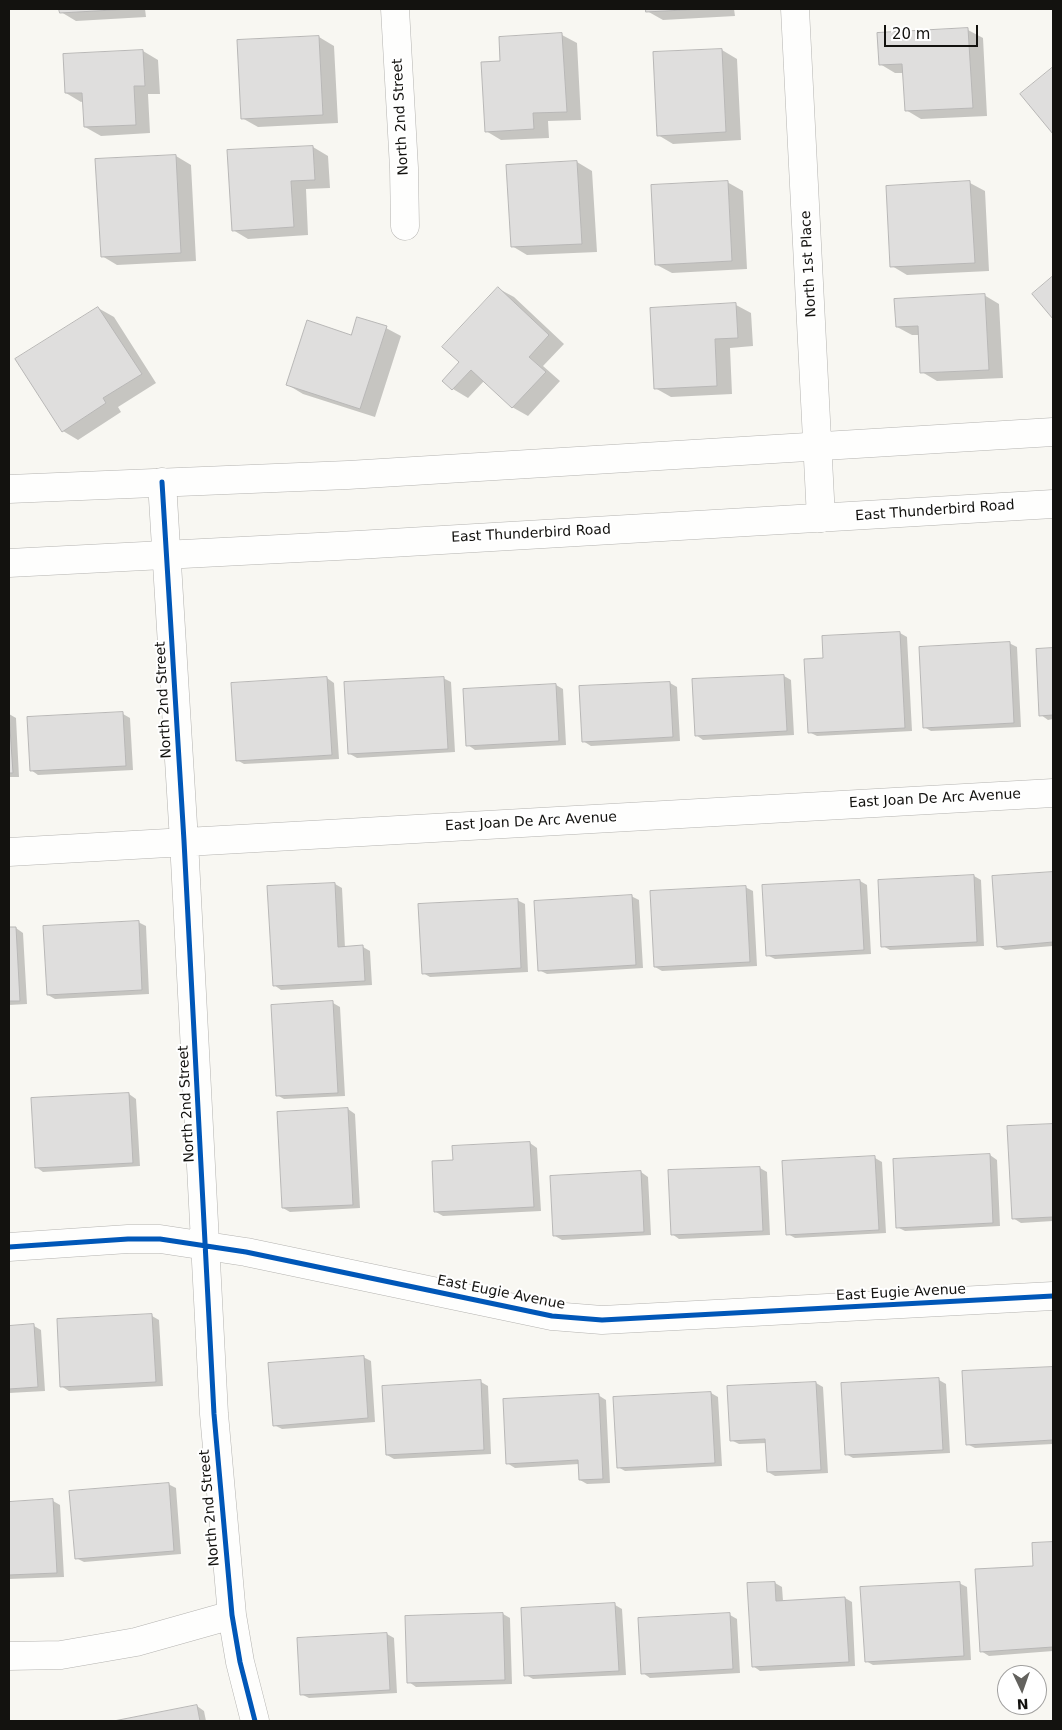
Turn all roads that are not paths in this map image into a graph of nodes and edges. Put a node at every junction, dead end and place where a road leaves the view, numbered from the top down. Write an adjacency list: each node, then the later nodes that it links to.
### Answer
1 (395, 9): 3 (street, North 2nd Street)
2 (796, 9): 5 (street, North 1st Place)
3 (405, 226)
4 (1053, 432): 5 (street)
5 (818, 447): 6 (street); 9 (street, North 1st Place)
6 (162, 482): 7 (street); 10 (street, North 2nd Street)
7 (9, 489)
8 (1053, 504): 9 (street, East Thunderbird Road)
9 (821, 518): 10 (street, East Thunderbird Road)
10 (166, 554): 11 (street, East Thunderbird Road); 13 (street, North 2nd Street)
11 (9, 563)
12 (1053, 793): 13 (street, East Joan De Arc Avenue)
13 (184, 841): 14 (street, East Joan De Arc Avenue); 15 (street, North 2nd Street)
14 (9, 852)
15 (206, 1246): 16 (street, East Eugie Avenue); 17 (street, East Eugie Avenue); 18 (street, North 2nd Street)
16 (9, 1247)
17 (1053, 1296)
18 (232, 1615): 19 (street); 20 (street, North 2nd Street)
19 (9, 1656)
20 (255, 1721)

